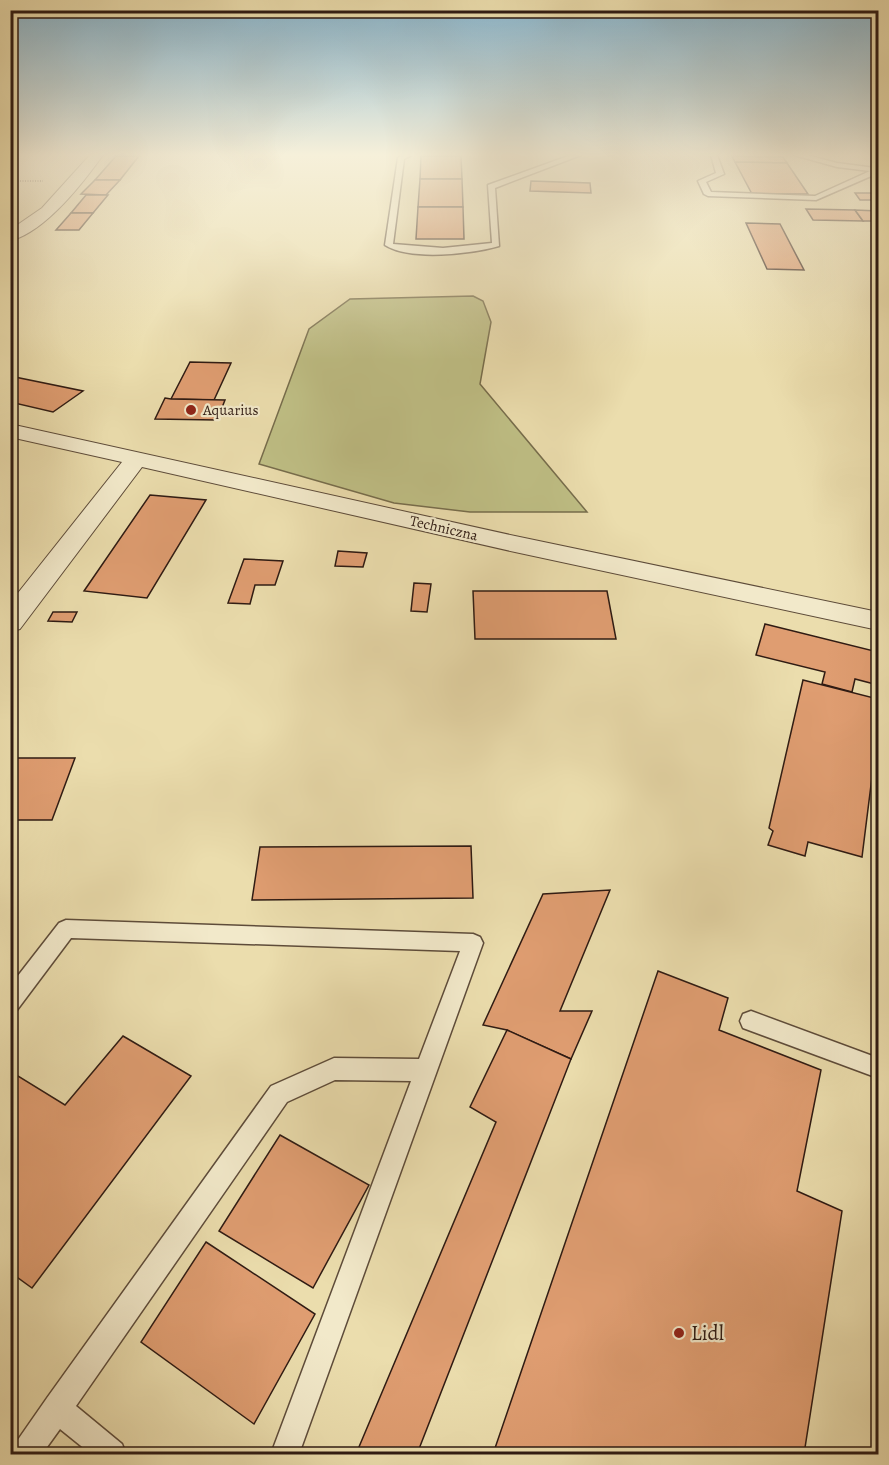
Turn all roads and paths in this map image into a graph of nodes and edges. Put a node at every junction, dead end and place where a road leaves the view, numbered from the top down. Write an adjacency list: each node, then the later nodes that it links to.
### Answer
1 (33, 223): 4 (street)
2 (392, 223): 3 (lane)
3 (494, 223)
4 (10, 236)
5 (10, 430): 6 (street, Techniczna)
6 (137, 458): 7 (street, Techniczna); 8 (street)
7 (879, 621)
8 (10, 623)
9 (10, 1003): 12 (lane)
10 (751, 1021): 11 (lane)
11 (879, 1068)
12 (426, 1070): 13 (lane); 16 (lane)
13 (57, 1408): 14 (lane); 15 (lane)
14 (24, 1455)
15 (112, 1455)
16 (285, 1455)

